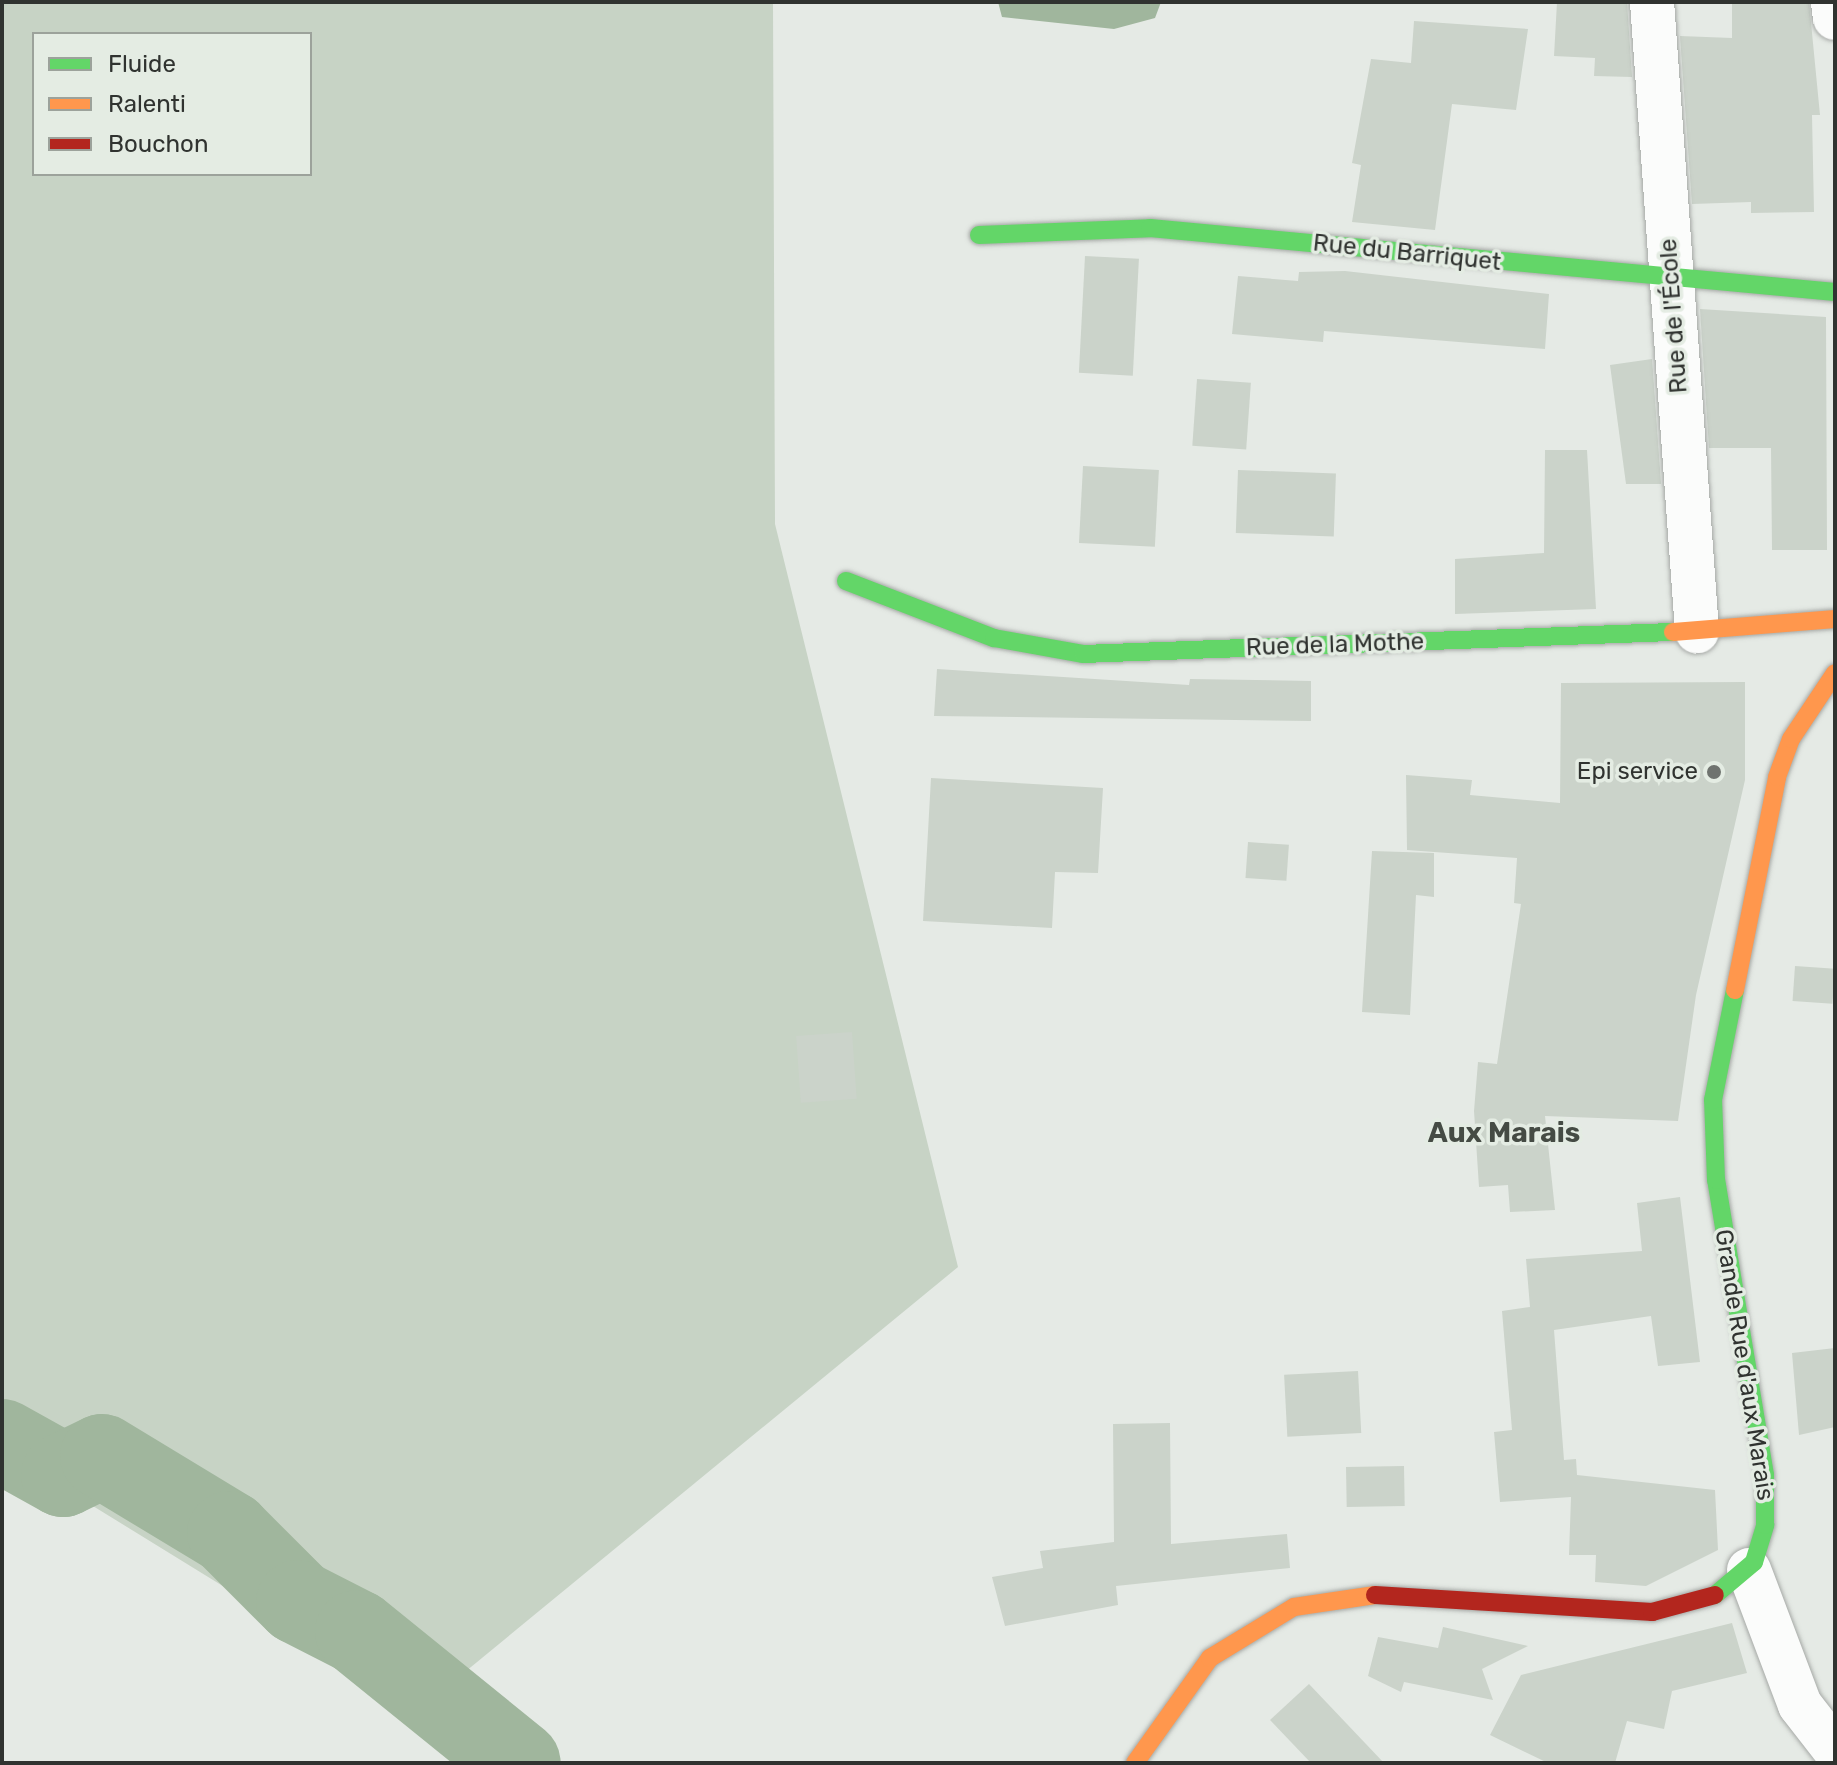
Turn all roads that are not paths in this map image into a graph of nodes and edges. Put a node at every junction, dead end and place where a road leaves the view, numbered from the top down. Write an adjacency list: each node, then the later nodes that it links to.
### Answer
1 (1652, 2): 5 (street, Rue de l'École)
2 (1833, 2): 3 (street)
3 (1835, 18)
4 (979, 235): 5 (street, Rue du Barriquet)
5 (1672, 280): 6 (street, Rue du Barriquet); 9 (street, Rue de l'École)
6 (1835, 292)
7 (846, 581): 9 (street, Rue de la Mothe)
8 (1835, 619): 9 (street, Rue de la Mothe)
9 (1697, 631)
10 (1835, 673): 11 (street, Grande Rue d'aux Marais)
11 (1749, 1570): 12 (street); 13 (street)
12 (1835, 1750)
13 (1135, 1763)

